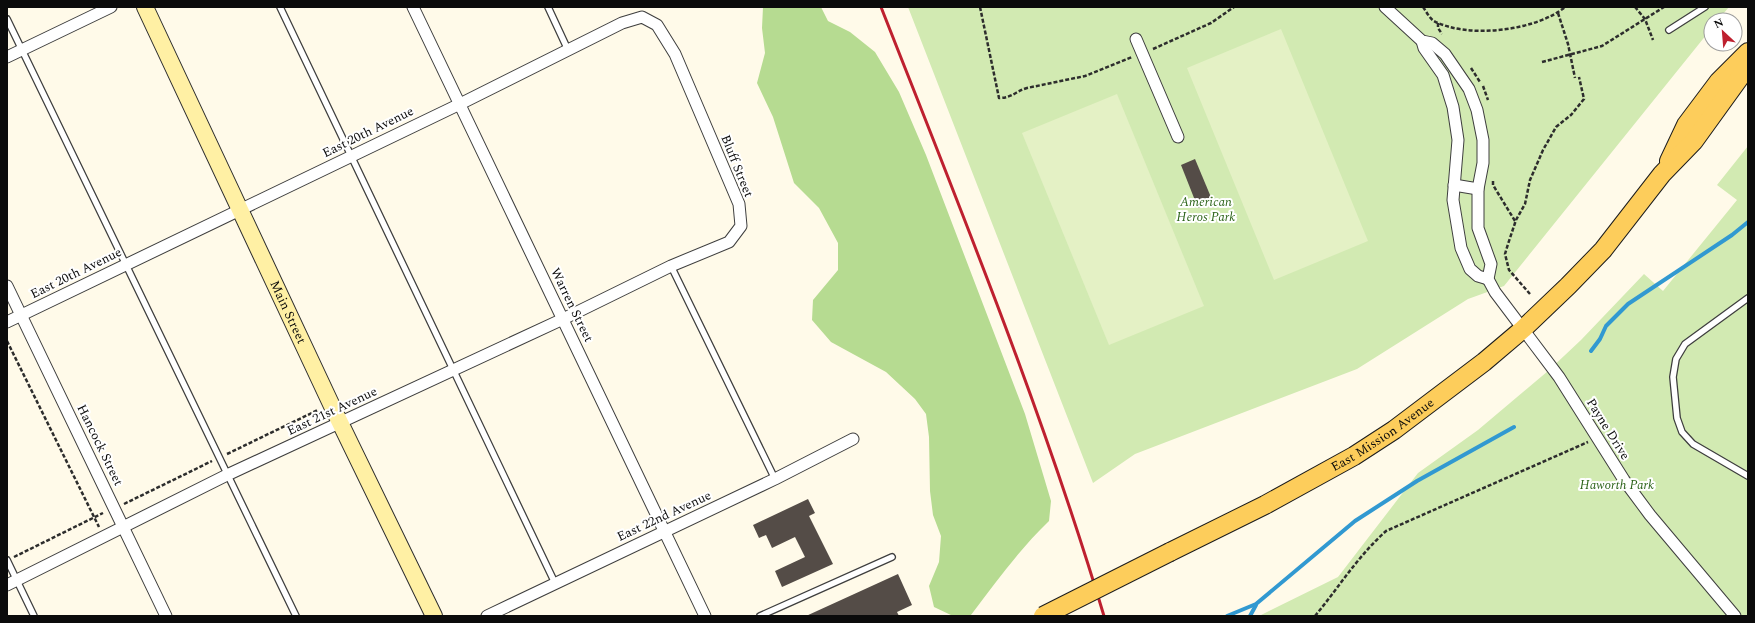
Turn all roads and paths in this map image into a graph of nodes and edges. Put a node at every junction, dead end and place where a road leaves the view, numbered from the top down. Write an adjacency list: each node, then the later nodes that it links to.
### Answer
1 (111, 7): 21 (street)
2 (144, 7): 36 (street, Main Street)
3 (280, 7): 32 (lane)
4 (412, 7): 29 (street, Warren Street)
5 (548, 7): 22 (lane)
6 (980, 7): 24 (path)
7 (1234, 7): 24 (path)
8 (1385, 7): 20 (street)
9 (1423, 7): 14 (path)
10 (1565, 7): 14 (path)
11 (1635, 7): 16 (path)
12 (1664, 7): 16 (path)
13 (1704, 7): 17 (lane)
14 (1558, 13): 25 (path)
15 (7, 19): 21 (lane)
16 (1644, 20): 19 (path); 25 (path)
17 (1669, 30)
18 (1136, 38): 24 (street)
19 (1653, 40)
20 (1422, 41): 34 (street); 35 (street)
21 (22, 50): 26 (street); 37 (lane)
22 (568, 50): 29 (street, East 20th Avenue); 30 (street, East 20th Avenue)
23 (1748, 52): 33 (main road, East Mission Avenue)
24 (1142, 53): 31 (street)
25 (1570, 54): 27 (path); 41 (path)
26 (7, 57)
27 (1542, 62)
28 (1748, 66): 33 (main road, East Mission Avenue)
29 (460, 104): 32 (street, East 20th Avenue); 44 (street, Warren Street)
30 (698, 108): 38 (street, Bluff Street)
31 (1178, 137)
32 (351, 156): 36 (street, East 20th Avenue); 48 (lane)
33 (1662, 174): 46 (main road, East Mission Avenue)
34 (1454, 185): 35 (street); 39 (street)
35 (1478, 189): 39 (street)
36 (239, 210): 37 (street, East 20th Avenue); 49 (street, Main Street)
37 (125, 265): 43 (street, East 20th Avenue); 53 (lane)
38 (671, 266): 44 (street, East 21st Avenue); 56 (lane)
39 (1488, 279): 46 (street, Payne Drive)
40 (7, 286): 43 (street, Hancock Street)
41 (1530, 294)
42 (1748, 298): 55 (lane)
43 (21, 315): 45 (street, East 20th Avenue); 57 (street, Hancock Street)
44 (563, 319): 48 (street, East 21st Avenue); 60 (street, Warren Street)
45 (7, 322)
46 (1523, 329): 51 (street, Payne Drive); 73 (main road, East Mission Avenue, bridge)
47 (7, 341): 58 (path)
48 (454, 370): 50 (street, East 21st Avenue); 65 (lane)
49 (331, 404): 50 (street, Main Street); 53 (path)
50 (340, 422): 54 (street, East 21st Avenue); 69 (street, Main Street)
51 (1597, 438): 74 (path); 75 (street, Payne Drive)
52 (853, 439): 56 (street, East 22nd Avenue)
53 (218, 458): 54 (lane); 57 (path)
54 (227, 475): 59 (street, East 21st Avenue); 68 (lane)
55 (1748, 476)
56 (775, 479): 60 (street, East 22nd Avenue)
57 (115, 508): 58 (path); 59 (street, Hancock Street)
58 (94, 518): 61 (path); 63 (path)
59 (124, 526): 61 (street, East 21st Avenue); 67 (street, Hancock Street)
60 (664, 531): 65 (street, East 22nd Avenue); 71 (street, Warren Street)
61 (104, 537): 64 (street, East 21st Avenue)
62 (892, 558): 72 (lane)
63 (7, 560): 64 (lane)
64 (12, 583): 66 (lane)
65 (555, 583): 70 (street, East 22nd Avenue)
66 (34, 616)
67 (166, 616)
68 (296, 616)
69 (434, 616)
70 (487, 616)
71 (705, 616)
72 (760, 616)
73 (1043, 616)
74 (1315, 616)
75 (1735, 616)

